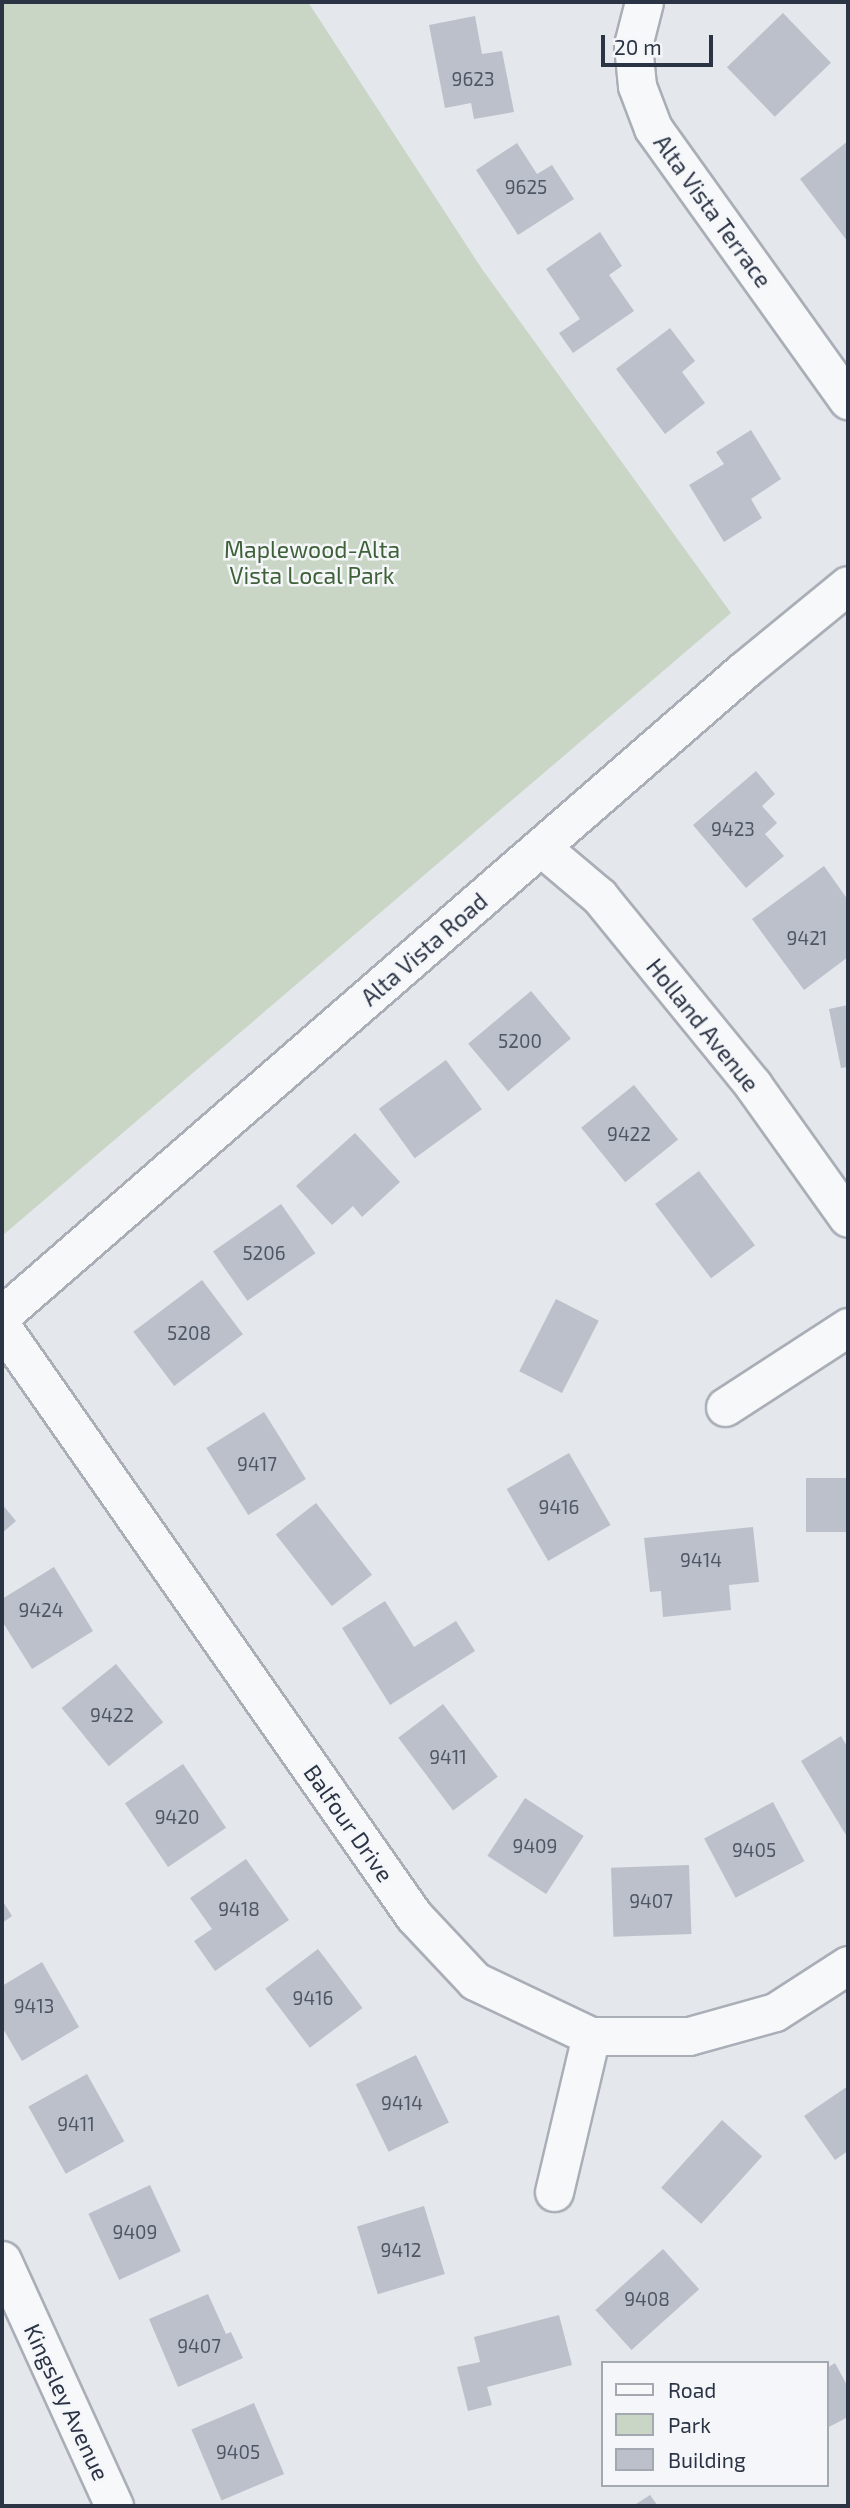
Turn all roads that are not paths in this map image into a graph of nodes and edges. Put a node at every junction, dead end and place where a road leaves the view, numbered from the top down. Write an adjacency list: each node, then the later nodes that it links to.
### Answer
1 (644, 2): 2 (street, Alta Vista Terrace)
2 (848, 400)
3 (848, 584): 4 (street, Alta Vista Road)
4 (541, 847): 5 (street, Holland Avenue); 6 (street, Alta Vista Road)
5 (848, 1218)
6 (2, 1315)
7 (2, 1326): 11 (street, Balfour Drive)
8 (848, 1327): 9 (street)
9 (725, 1407)
10 (848, 1965): 11 (street, Balfour Drive)
11 (591, 2036): 12 (street)
12 (554, 2192)
13 (2, 2260): 14 (street, Kingsley Avenue)
14 (114, 2506)

